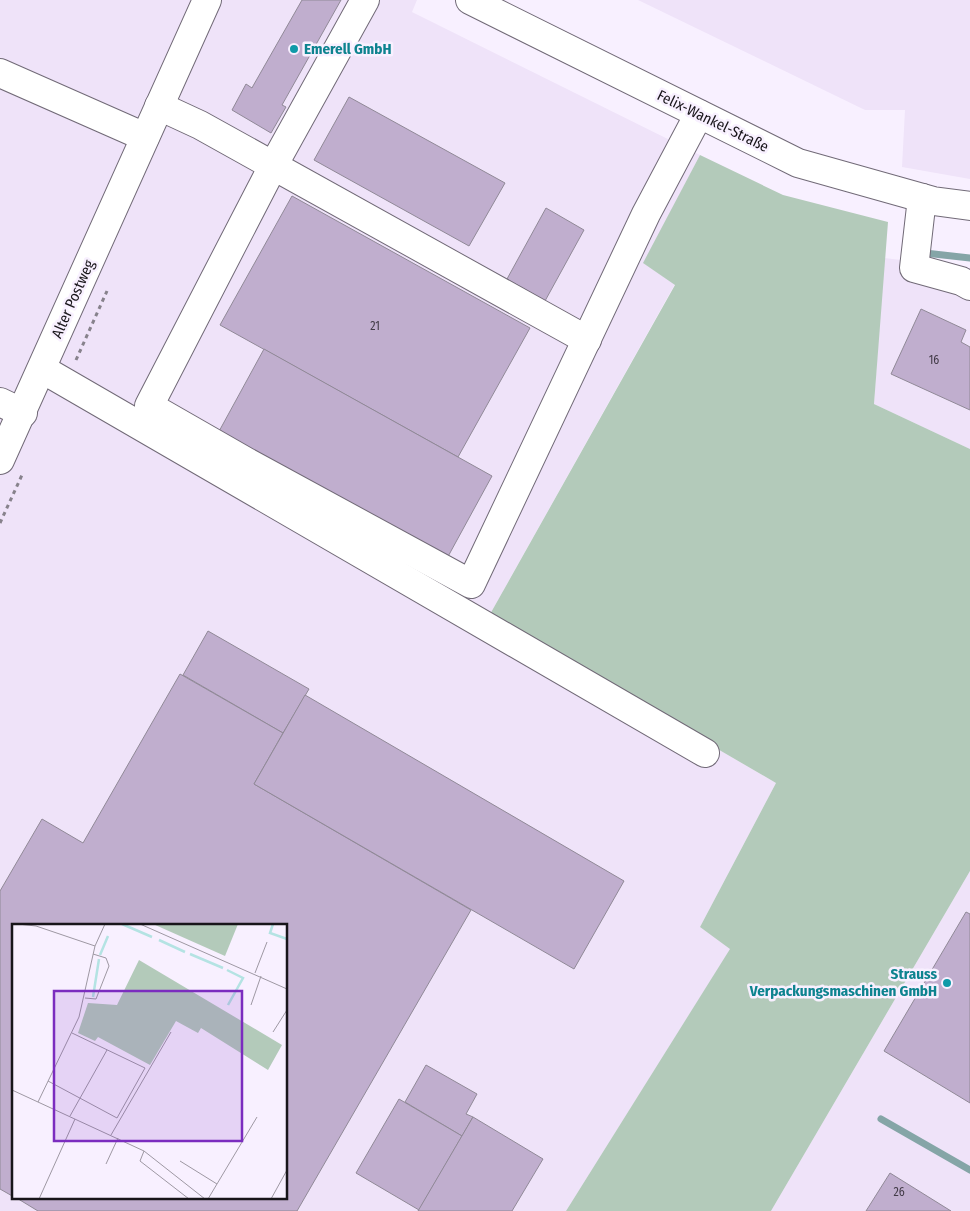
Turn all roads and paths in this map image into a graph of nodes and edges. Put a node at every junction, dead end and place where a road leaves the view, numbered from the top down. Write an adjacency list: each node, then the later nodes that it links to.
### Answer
1 (207, 0): 5 (street, Alter Postweg)
2 (365, 0): 8 (street)
3 (470, 0): 6 (street, Felix-Wankel-Straße)
4 (0, 73): 7 (street)
5 (160, 106): 7 (street, Alter Postweg); 8 (street)
6 (699, 114): 9 (street, Felix-Wankel-Straße); 12 (street)
7 (145, 137): 13 (street, Alter Postweg)
8 (274, 166): 12 (street); 12 (street)
9 (922, 198): 10 (street, Felix-Wankel-Straße); 11 (street)
10 (970, 206)
11 (970, 286)
12 (587, 340)
13 (42, 369): 14 (street, Alter Postweg); 16 (street)
14 (11, 407): 15 (street, Alter Postweg)
15 (0, 460)
16 (705, 753)

